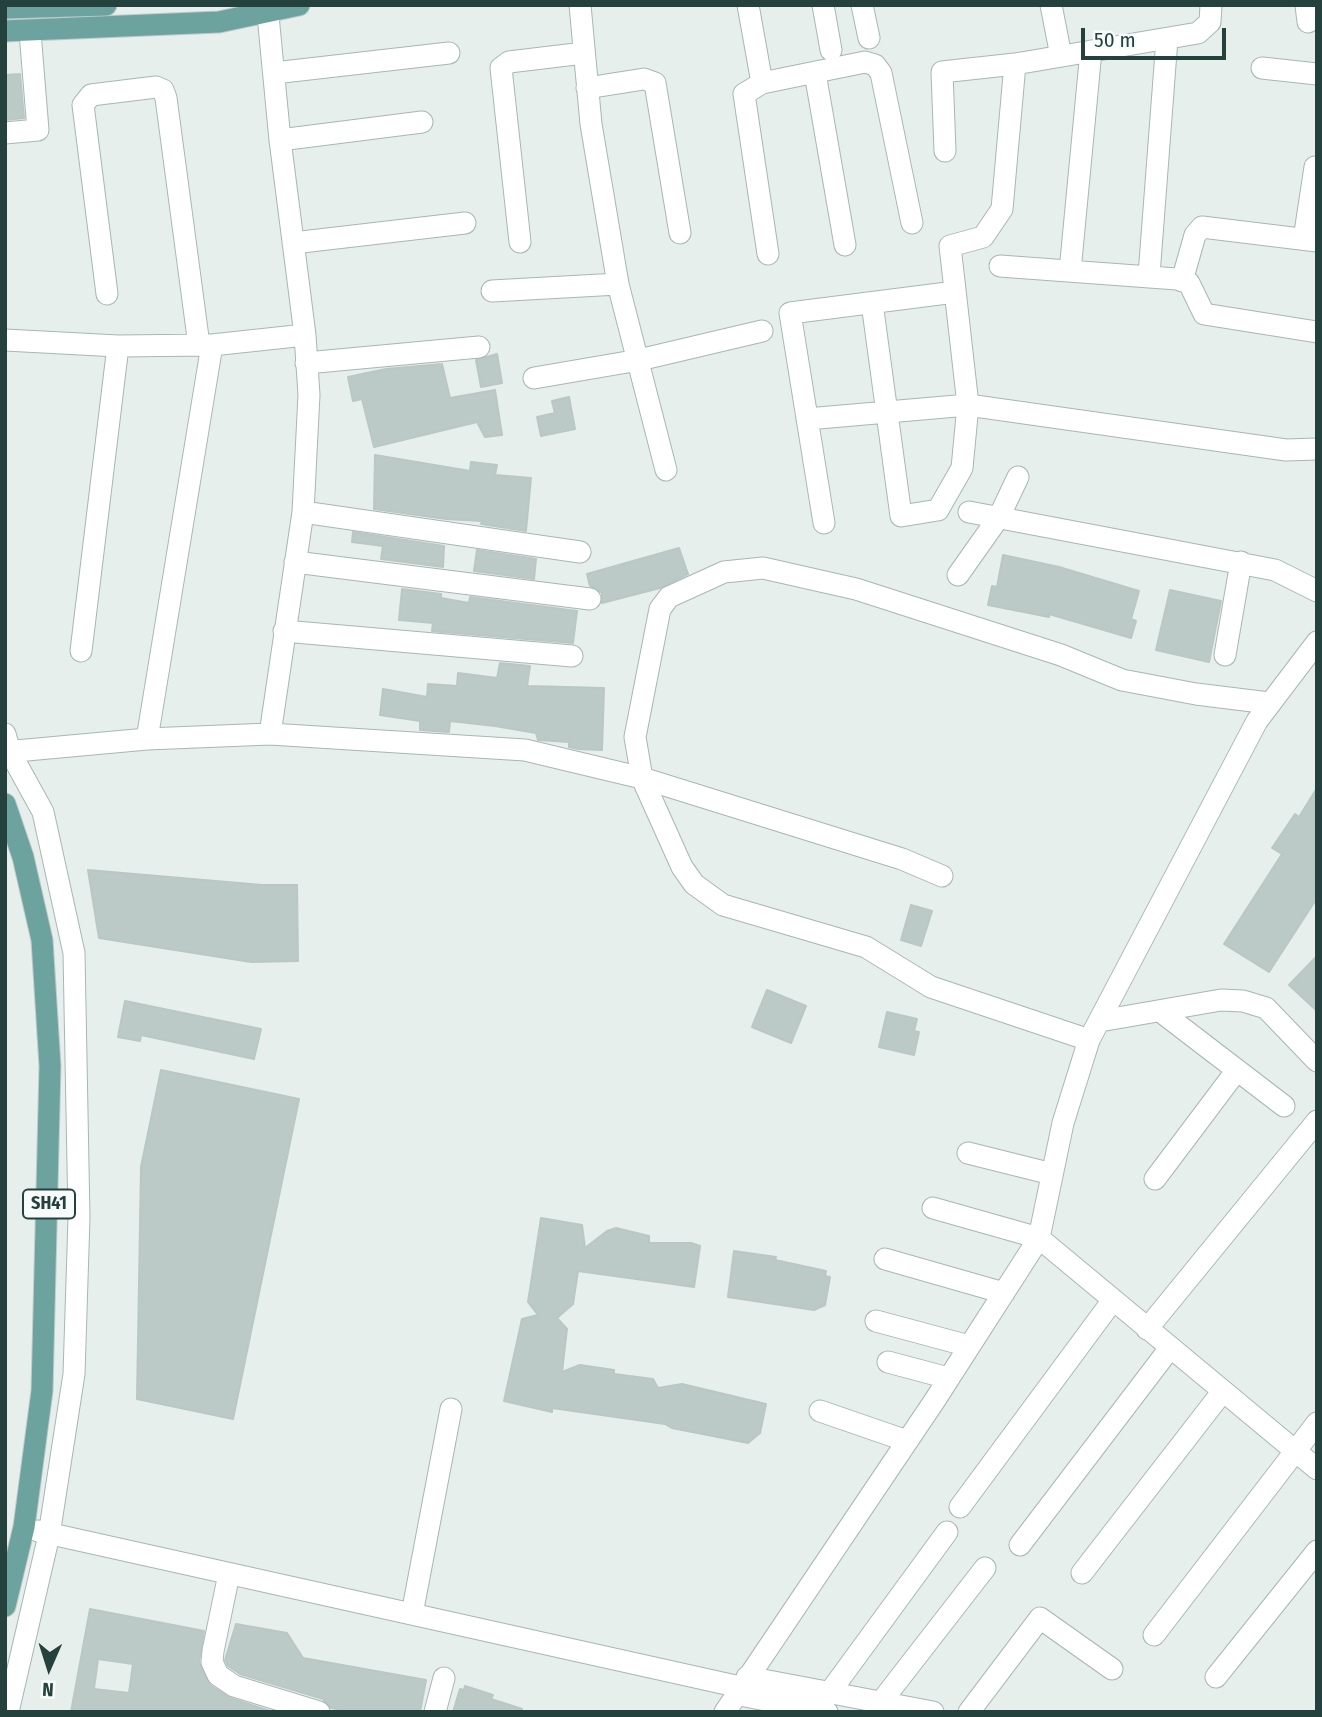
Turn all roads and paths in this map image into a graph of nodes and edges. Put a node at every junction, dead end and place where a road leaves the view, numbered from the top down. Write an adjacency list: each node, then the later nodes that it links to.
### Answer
1 (106, 5): 9 (main road)
2 (299, 5): 10 (main road)
3 (580, 5): 18 (street)
4 (748, 5): 25 (street)
5 (823, 5): 15 (street)
6 (862, 5): 13 (street)
7 (1051, 5): 19 (street)
8 (1211, 5): 14 (street)
9 (5, 8)
10 (268, 9): 12 (main road); 22 (street)
11 (5, 32): 12 (main road)
12 (30, 32): 28 (street)
13 (869, 38)
14 (1167, 38): 16 (street); 42 (street)
15 (831, 50)
16 (1091, 51): 19 (street); 41 (street)
17 (449, 53): 22 (street)
18 (584, 53): 26 (street); 36 (street)
19 (1061, 56): 20 (street)
20 (1015, 64): 30 (street); 46 (street)
21 (1262, 68): 24 (street)
22 (274, 73): 29 (street)
23 (815, 73): 25 (street); 33 (street); 38 (street)
24 (1317, 74)
25 (762, 83): 39 (street)
26 (587, 88): 34 (street); 44 (street)
27 (422, 122): 29 (street)
28 (5, 133)
29 (280, 140): 37 (street)
30 (945, 151)
31 (1315, 167): 35 (street)
32 (465, 223): 37 (street)
33 (912, 223)
34 (680, 233)
35 (1310, 240): 43 (street)
36 (520, 242)
37 (293, 243): 51 (street)
38 (845, 244)
39 (768, 254)
40 (1000, 266): 41 (street)
41 (1070, 271): 42 (street)
42 (1149, 275): 43 (street)
43 (1182, 281): 50 (street)
44 (618, 285): 45 (street); 56 (street)
45 (492, 291)
46 (955, 292): 48 (street); 59 (street)
47 (107, 294): 53 (street)
48 (872, 303): 60 (street); 61 (street)
49 (762, 331): 56 (street)
50 (1317, 332)
51 (305, 335): 53 (street); 57 (street)
52 (5, 340): 54 (street)
53 (205, 345): 54 (street); 82 (street)
54 (118, 346): 77 (street)
55 (479, 347): 57 (street)
56 (639, 360): 58 (street); 63 (street)
57 (306, 363): 65 (street)
58 (534, 378)
59 (968, 405): 60 (street); 60 (street); 62 (street)
60 (887, 414): 61 (street)
61 (807, 419): 68 (street)
62 (1317, 449)
63 (666, 470)
64 (1018, 477): 67 (street)
65 (303, 512): 69 (street); 70 (street)
66 (969, 512): 67 (street)
67 (999, 517): 71 (street); 72 (street)
68 (824, 523)
69 (580, 552)
70 (295, 562): 74 (street); 75 (street)
71 (1241, 562): 73 (street); 78 (street)
72 (958, 575)
73 (1317, 591)
74 (590, 599)
75 (284, 631): 79 (street); 81 (street)
76 (1317, 642): 80 (street)
77 (81, 651)
78 (1225, 655)
79 (572, 656)
80 (1269, 703): 84 (street); 90 (street)
81 (270, 734): 82 (street); 84 (street)
82 (147, 739): 83 (street)
83 (7, 746): 88 (street)
84 (642, 778): 86 (street); 90 (street)
85 (5, 804): 87 (main road, SH41)
86 (942, 876)
87 (46, 1004): 88 (street); 117 (main road, SH41)
88 (75, 1005): 119 (street)
89 (1160, 1011): 90 (street); 91 (street); 92 (street)
90 (1095, 1030): 96 (street)
91 (1317, 1060)
92 (1237, 1069): 93 (street); 97 (street)
93 (1284, 1106)
94 (1317, 1121): 104 (street)
95 (968, 1153): 96 (street)
96 (1052, 1174): 99 (street)
97 (1155, 1179)
98 (933, 1208): 99 (street)
99 (1039, 1238): 101 (street); 102 (street)
100 (885, 1259): 101 (street)
101 (1004, 1293): 105 (street)
102 (1113, 1300): 104 (street); 116 (street)
103 (876, 1321): 105 (street)
104 (1147, 1329): 106 (street)
105 (969, 1346): 108 (street)
106 (1170, 1348): 109 (street); 120 (street)
107 (888, 1362): 108 (street)
108 (948, 1378): 113 (street)
109 (1223, 1391): 114 (street); 123 (street)
110 (451, 1409): 126 (street)
111 (820, 1410): 113 (street)
112 (1317, 1423): 114 (street)
113 (907, 1441): 131 (street)
114 (1294, 1451): 115 (street); 127 (street)
115 (1317, 1469)
116 (960, 1507)
117 (24, 1527): 119 (street); 125 (main road, SH41)
118 (947, 1532): 132 (street)
119 (49, 1535): 124 (street); 135 (street)
120 (1020, 1545)
121 (1317, 1550): 129 (street)
122 (985, 1568): 133 (street)
123 (1082, 1573)
124 (229, 1574): 126 (street); 136 (street)
125 (5, 1606)
126 (412, 1614): 131 (street)
127 (1154, 1635)
128 (1111, 1668): 139 (street)
129 (1216, 1676)
130 (444, 1678): 137 (street)
131 (737, 1693): 132 (street); 134 (street)
132 (828, 1702): 133 (street); 134 (street)
133 (881, 1702): 138 (street)
134 (786, 1708)
135 (8, 1712)
136 (319, 1712)
137 (435, 1712)
138 (933, 1712)
139 (969, 1712)

